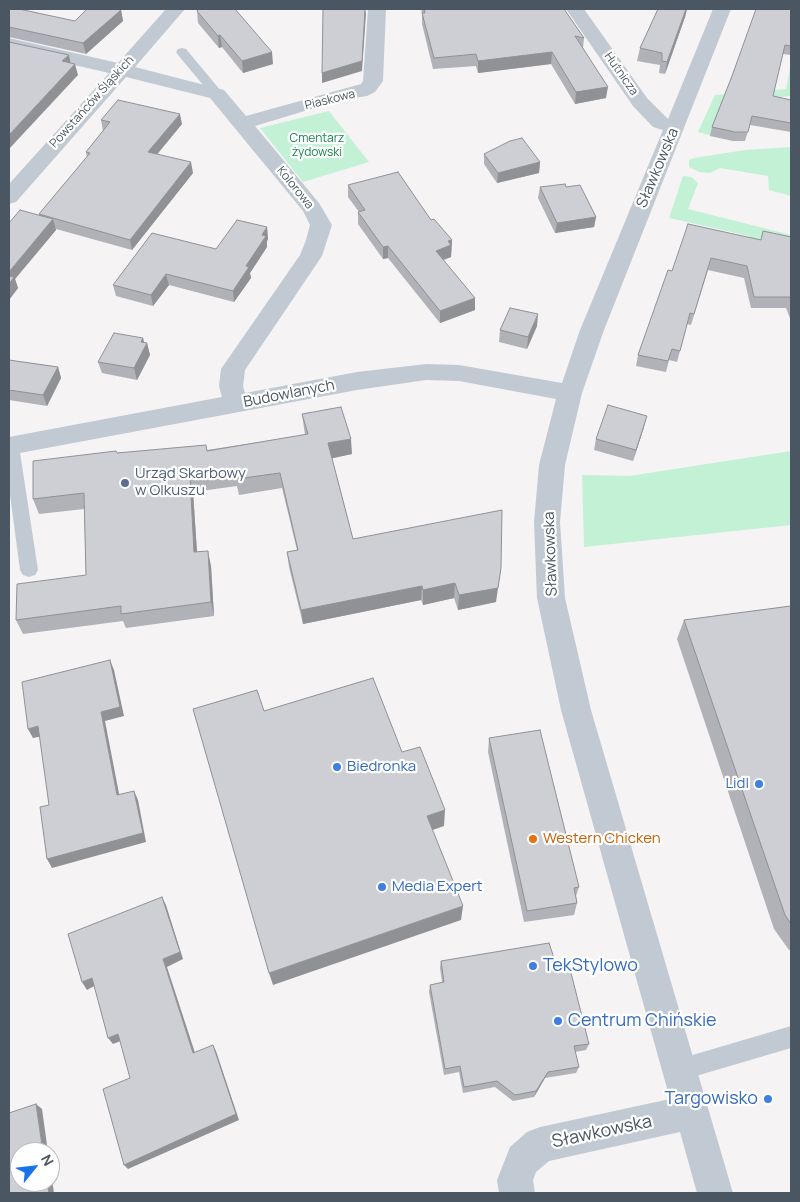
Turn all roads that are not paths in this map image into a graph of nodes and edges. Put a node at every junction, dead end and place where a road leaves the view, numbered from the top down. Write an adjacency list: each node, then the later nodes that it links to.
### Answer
1 (176, 9): 7 (street, Powstańców Śląskich)
2 (377, 9): 9 (street, Piaskowa)
3 (575, 9): 10 (street, Hutnicza)
4 (722, 9): 10 (street, Sławkowska)
5 (9, 44): 7 (street)
6 (182, 52): 8 (lane)
7 (121, 70): 8 (street); 11 (street, Powstańców Śląskich)
8 (217, 94): 9 (street, Kolorowa)
9 (242, 124): 13 (street, Kolorowa)
10 (675, 127): 12 (street, Sławkowska)
11 (9, 196)
12 (570, 394): 13 (street, Budowlanych); 17 (street, Sławkowska)
13 (236, 405): 14 (street, Budowlanych)
14 (10, 446): 15 (lane)
15 (29, 570)
16 (791, 1037): 17 (lane)
17 (679, 1070): 18 (street, Sławkowska)
18 (691, 1112): 19 (street, Sławkowska); 20 (street, Sławkowska)
19 (517, 1193)
20 (715, 1193)

